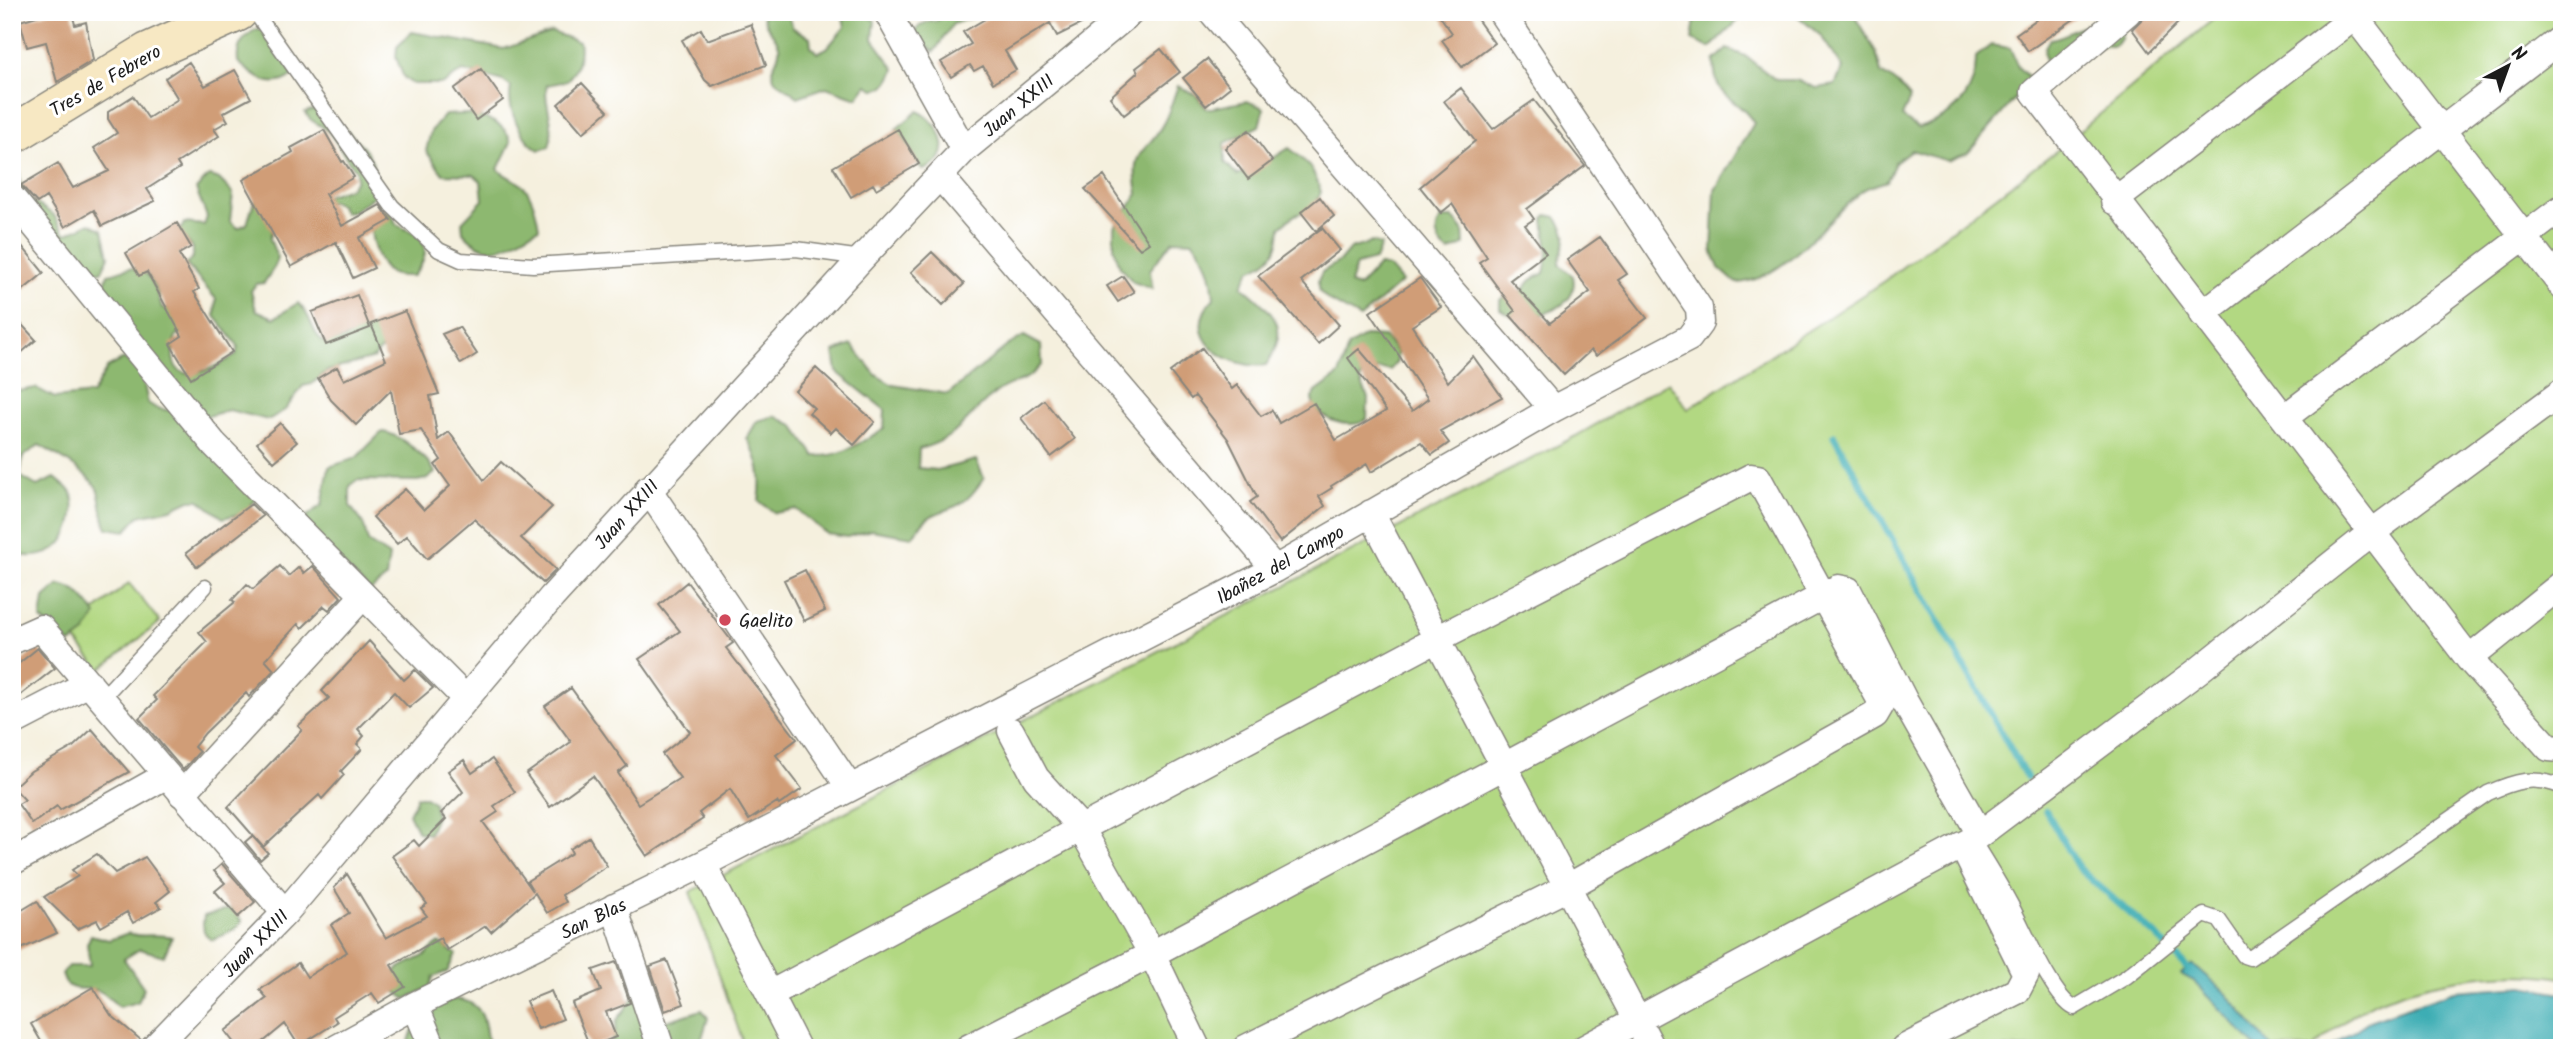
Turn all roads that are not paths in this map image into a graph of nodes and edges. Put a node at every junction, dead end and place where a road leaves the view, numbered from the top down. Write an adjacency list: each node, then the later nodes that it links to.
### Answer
1 (239, 12): 11 (street, Tres de Febrero)
2 (255, 12): 18 (lane)
3 (887, 12): 12 (street)
4 (1131, 12): 12 (street, Juan XXIII)
5 (1212, 12): 22 (street)
6 (1501, 12): 22 (street, Ibañez del Campo)
7 (2356, 14): 10 (street); 15 (street)
8 (2118, 16): 15 (street)
9 (2562, 38): 10 (street)
10 (2442, 130): 17 (street); 20 (street)
11 (12, 135)
12 (964, 150): 13 (street, Juan XXIII)
13 (940, 176): 18 (street, Juan XXIII); 27 (street)
14 (12, 198): 30 (street)
15 (2114, 201): 20 (street)
16 (2562, 208): 17 (street)
17 (2525, 236): 19 (street); 23 (street)
18 (862, 258): 24 (street, Juan XXIII)
19 (2562, 286)
20 (2202, 314): 23 (street)
21 (2562, 392): 26 (street)
22 (1553, 409): 25 (street, Ibañez del Campo)
23 (2284, 418): 26 (street)
24 (648, 489): 36 (street, Juan XXIII); 43 (street)
25 (1371, 513): 27 (street, Ibañez del Campo); 32 (street)
26 (2371, 533): 34 (street); 45 (street)
27 (1275, 569): 43 (street, Ibañez del Campo)
28 (2562, 584): 34 (street)
29 (205, 587): 35 (lane)
30 (362, 597): 36 (street); 41 (street)
31 (1822, 597): 32 (street); 40 (street); 45 (street); 48 (street)
32 (1437, 639): 40 (street); 44 (street)
33 (12, 641): 35 (street)
34 (2469, 659): 39 (street)
35 (96, 690): 37 (street); 41 (street)
36 (465, 698): 50 (street, Juan XXIII)
37 (12, 723)
38 (1011, 731): 44 (street)
39 (2562, 749)
40 (1503, 767): 48 (street); 51 (street)
41 (175, 784): 46 (street); 50 (street)
42 (2562, 787): 45 (lane)
43 (850, 788): 47 (street, San Blas)
44 (1081, 828): 51 (street); 52 (street)
45 (1971, 839): 54 (street); 65 (street)
46 (12, 862)
47 (703, 864): 49 (street, San Blas); 52 (street)
48 (1566, 888): 54 (street); 62 (street)
49 (614, 907): 53 (street, San Blas); 58 (street)
50 (285, 913): 55 (street, Juan XXIII)
51 (1152, 954): 60 (street); 61 (street)
52 (770, 994): 59 (street)
53 (415, 1005): 56 (street, San Blas); 57 (street)
54 (1637, 1020): 63 (street); 64 (street)
55 (154, 1048)
56 (337, 1048)
57 (433, 1048)
58 (661, 1048)
59 (797, 1048)
60 (968, 1048)
61 (1197, 1048)
62 (1245, 1048)
63 (1585, 1048)
64 (1652, 1048)
65 (1904, 1048)

